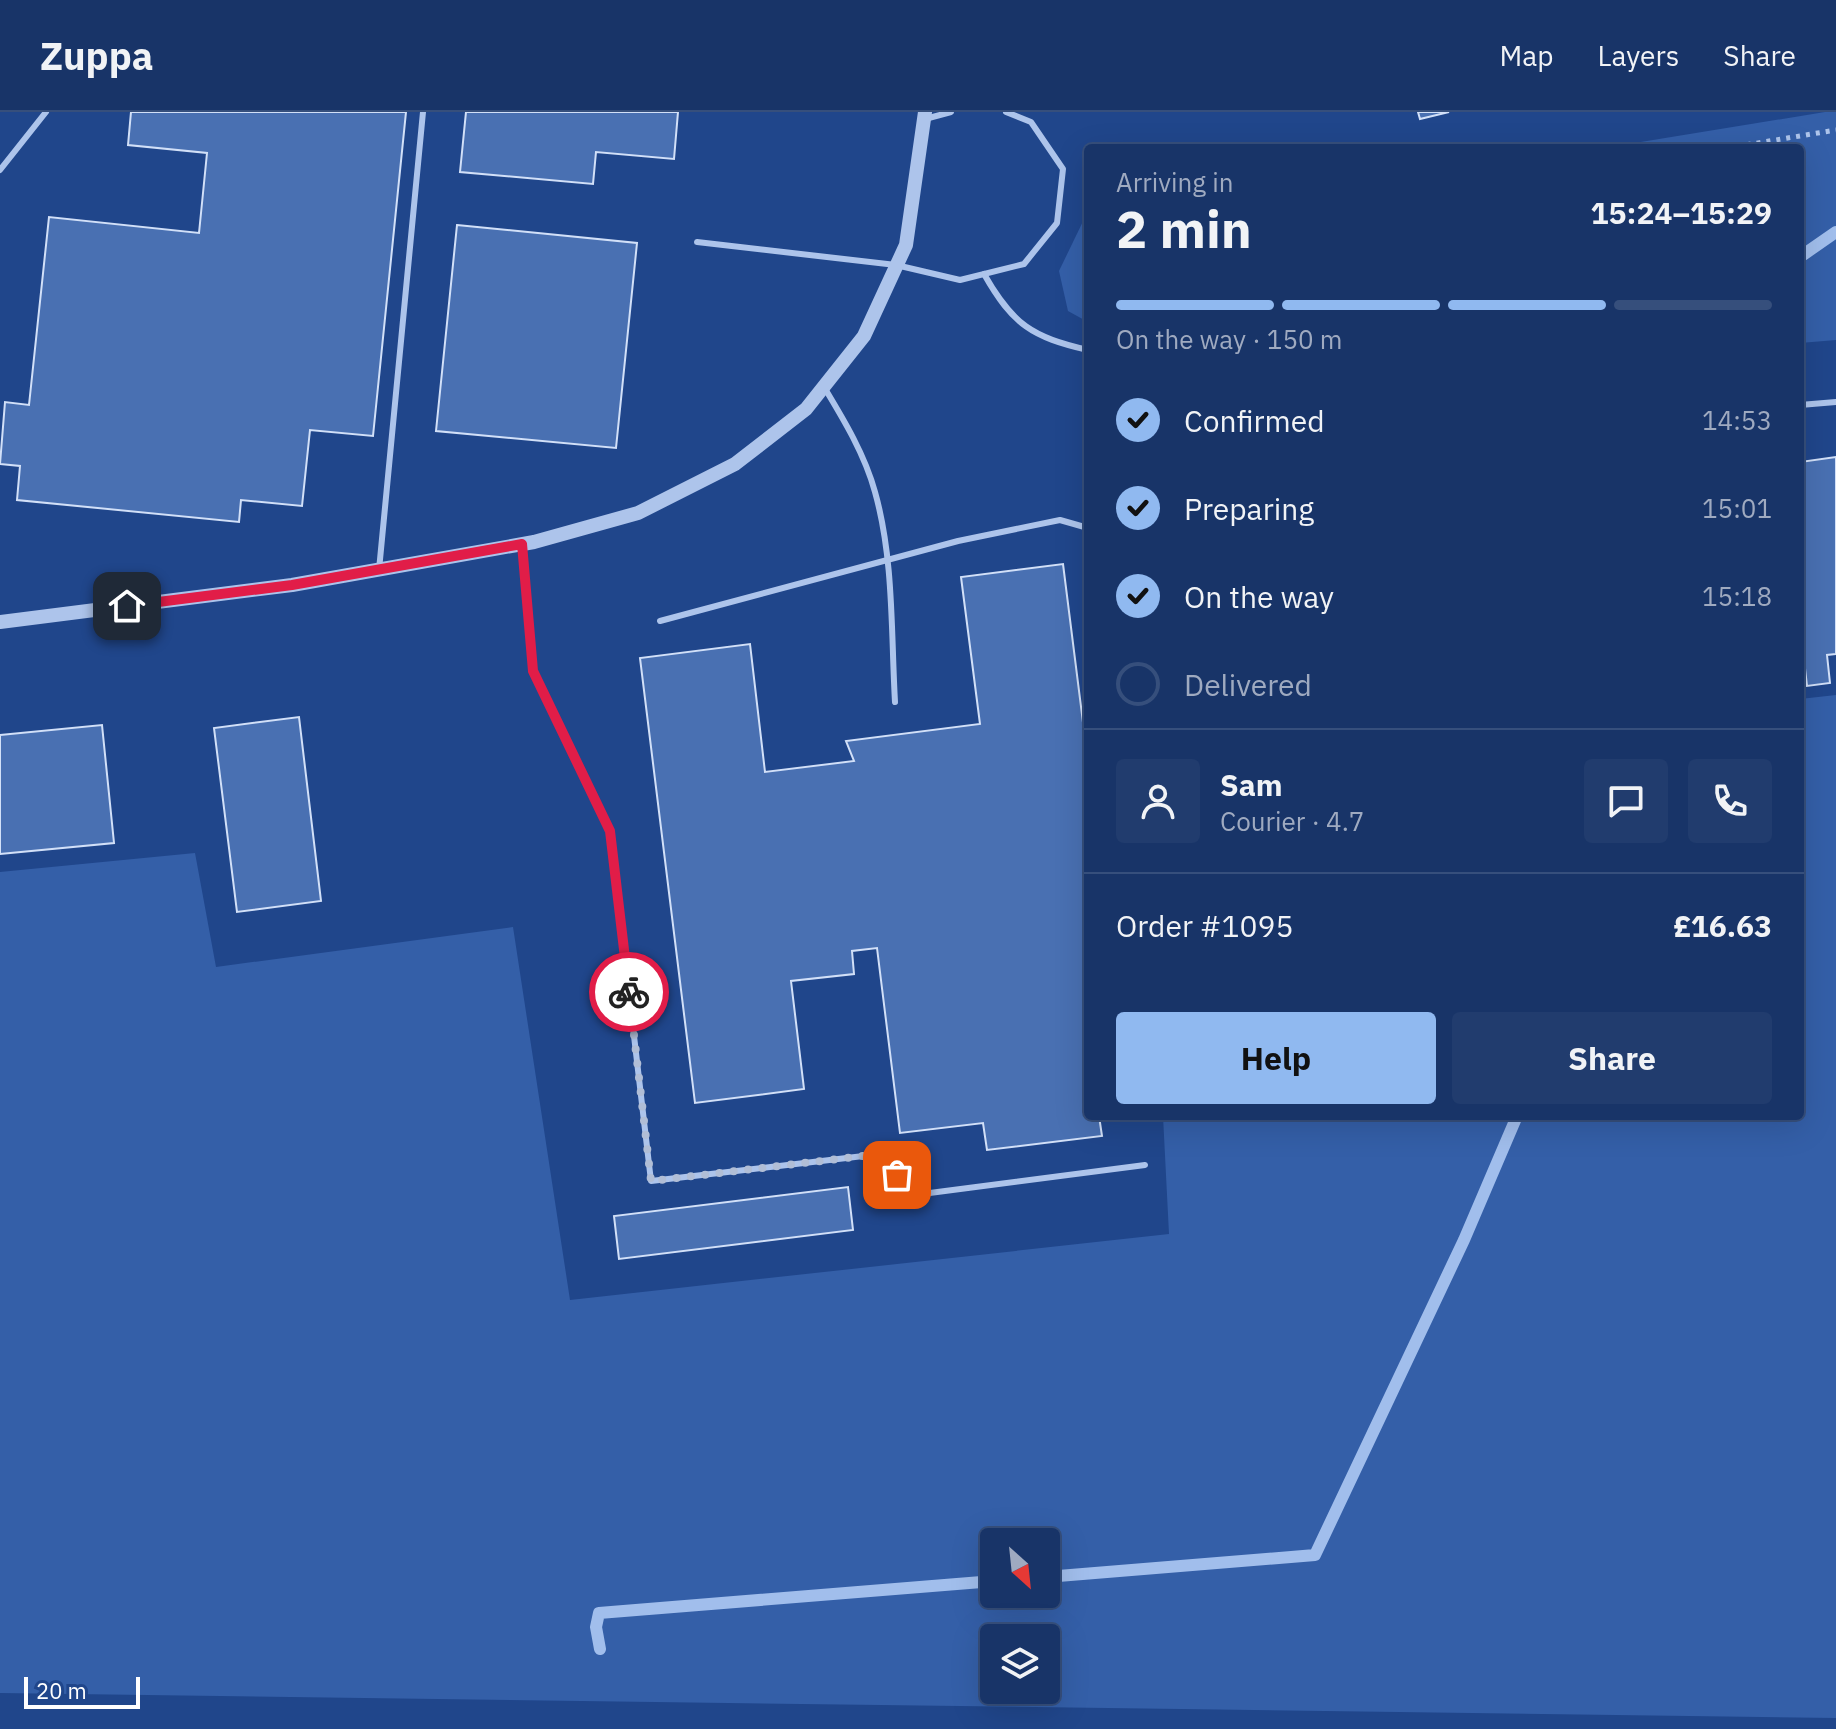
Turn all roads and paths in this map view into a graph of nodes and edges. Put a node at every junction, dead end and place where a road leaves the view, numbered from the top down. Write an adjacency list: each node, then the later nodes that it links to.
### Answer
1 (46, 112): 8 (lane)
2 (423, 112): 19 (lane)
3 (951, 112): 5 (lane)
4 (1006, 112): 11 (lane)
5 (925, 115): 10 (street)
6 (1836, 130): 7 (path)
7 (1751, 144)
8 (0, 170)
9 (697, 242): 10 (lane)
10 (896, 265): 11 (lane); 13 (street)
11 (984, 274): 12 (lane)
12 (1084, 349)
13 (824, 386): 17 (street); 18 (lane)
14 (1836, 402): 15 (lane)
15 (1804, 405)
16 (1084, 527): 18 (lane)
17 (522, 544): 19 (street); 23 (lane)
18 (886, 560): 20 (lane); 22 (lane)
19 (379, 570): 21 (street)
20 (660, 621)
21 (0, 622)
22 (895, 702)
23 (1145, 1165)

